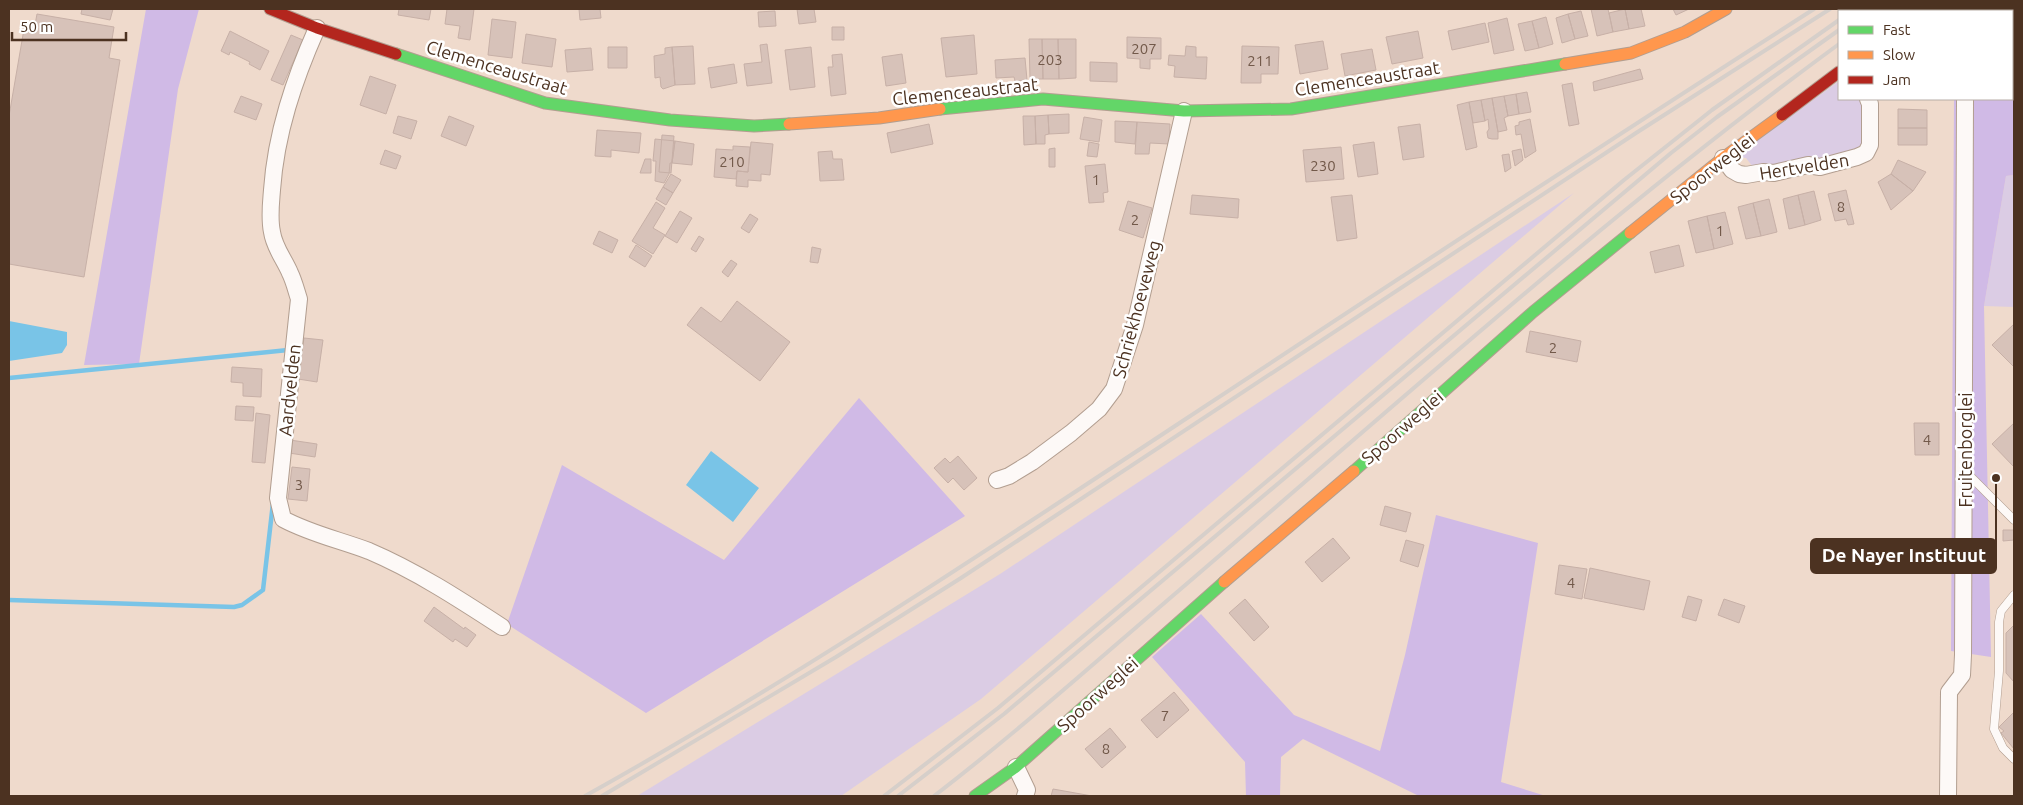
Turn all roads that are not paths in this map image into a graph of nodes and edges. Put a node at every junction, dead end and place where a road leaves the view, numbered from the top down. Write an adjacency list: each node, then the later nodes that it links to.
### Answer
1 (270, 9): 3 (street, Clemenceaustraat)
2 (1726, 9): 7 (street, Clemenceaustraat)
3 (316, 28): 7 (street, Clemenceaustraat); 13 (street, Aardvelden)
4 (1838, 73): 8 (street, Spoorweglei)
5 (1868, 100): 8 (street, Hertvelden)
6 (1965, 100): 9 (street, Fruitenborglei)
7 (1184, 110): 10 (street, Schriekhoeveweg)
8 (1723, 158): 15 (street, Spoorweglei)
9 (1965, 470): 11 (lane); 18 (street, Fruitenborglei)
10 (997, 480)
11 (2014, 520)
12 (2014, 595): 14 (lane)
13 (502, 626)
14 (2014, 759)
15 (1016, 767): 16 (street, Spoorweglei); 17 (street)
16 (975, 796)
17 (1025, 796)
18 (1948, 796)

